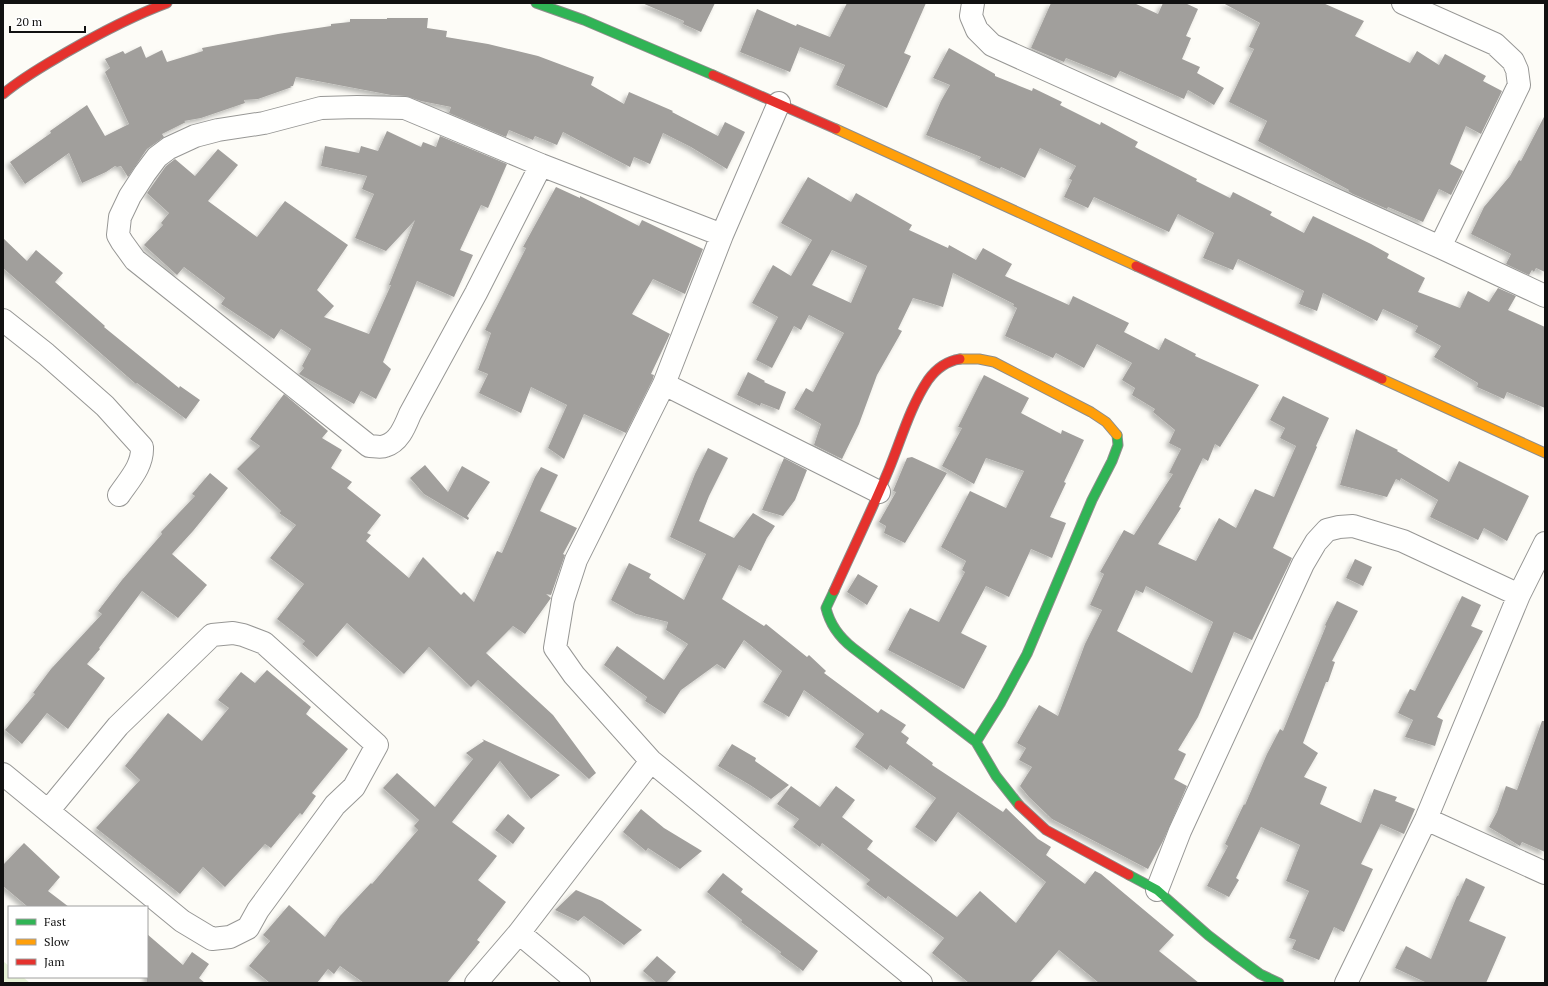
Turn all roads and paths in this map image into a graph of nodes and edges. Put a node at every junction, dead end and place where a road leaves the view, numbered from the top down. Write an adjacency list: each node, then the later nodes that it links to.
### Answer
1 (167, 3): 5 (street)
2 (536, 3): 6 (street)
3 (973, 3): 9 (street)
4 (1403, 3): 9 (street)
5 (3, 94)
6 (779, 103): 8 (street); 13 (street)
7 (541, 165): 7 (street); 8 (street)
8 (722, 235): 12 (street)
9 (1440, 247): 10 (street)
10 (1545, 296)
11 (3, 320): 15 (street)
12 (664, 384): 14 (street); 19 (street)
13 (1545, 453)
14 (879, 492): 18 (street); 18 (street)
15 (118, 494)
16 (1545, 543): 17 (street)
17 (1519, 594): 22 (street); 24 (street)
18 (976, 742): 24 (street)
19 (651, 761): 25 (street); 28 (street)
20 (3, 774): 21 (street)
21 (48, 811): 21 (street)
22 (1426, 819): 23 (street); 30 (street)
23 (1545, 874)
24 (1157, 890): 29 (street)
25 (519, 934): 26 (street); 27 (street)
26 (476, 983)
27 (579, 983)
28 (921, 983)
29 (1279, 983)
30 (1346, 983)

